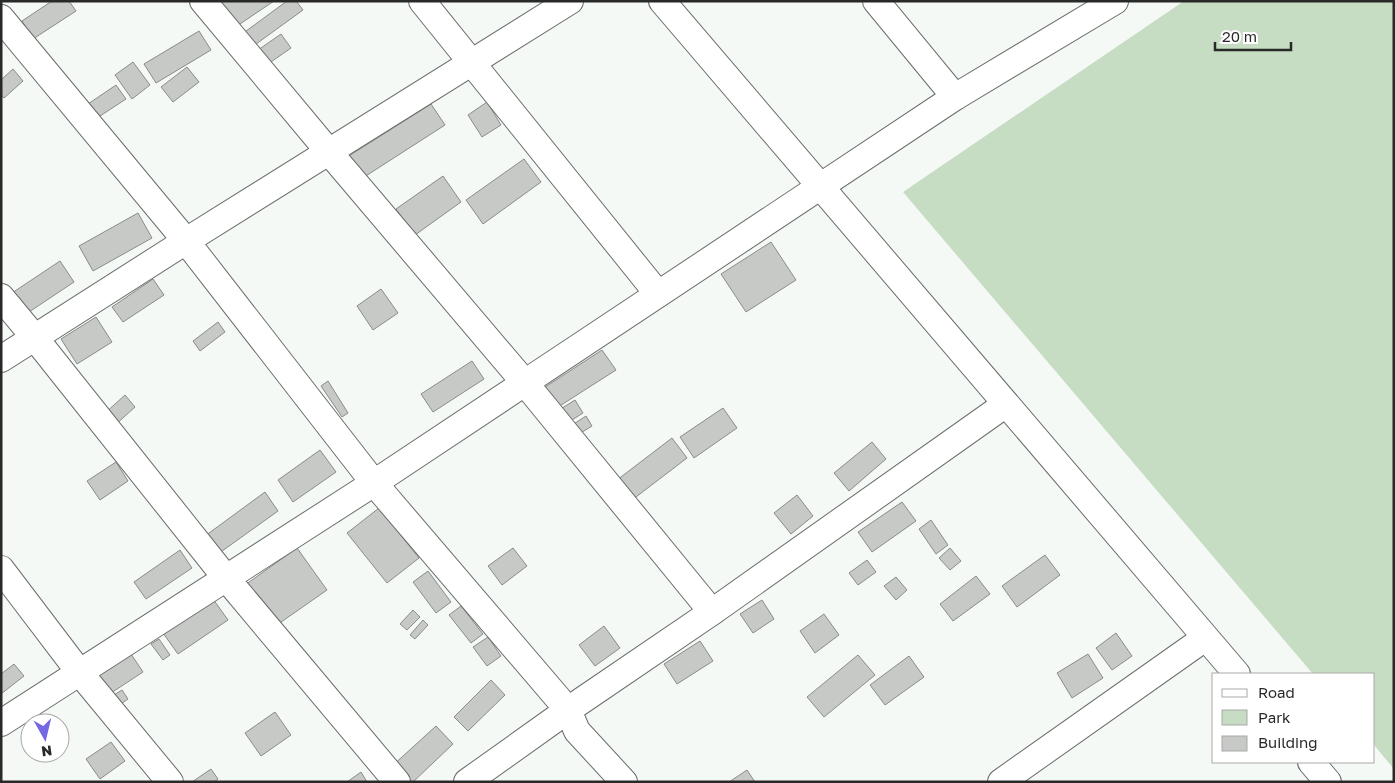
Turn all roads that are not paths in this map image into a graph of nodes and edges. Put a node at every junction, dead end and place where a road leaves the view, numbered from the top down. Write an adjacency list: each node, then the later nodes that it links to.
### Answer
1 (11, 1): 8 (street)
2 (203, 1): 12 (street)
3 (422, 1): 10 (street)
4 (570, 1): 10 (street)
5 (662, 1): 13 (street)
6 (876, 1): 11 (street)
7 (1113, 2): 11 (street)
8 (1, 7)
9 (1, 18): 14 (street)
10 (472, 64): 12 (street); 15 (street)
11 (955, 97): 13 (street)
12 (329, 152): 14 (street); 19 (street)
13 (820, 187): 15 (street); 20 (street)
14 (186, 241): 17 (street); 21 (street)
15 (658, 294): 19 (street)
16 (1, 297): 17 (street)
17 (35, 338): 18 (street); 23 (street)
18 (1, 359)
19 (525, 383): 21 (street); 24 (street)
20 (1006, 404): 24 (street); 25 (street)
21 (374, 483): 23 (street); 28 (street)
22 (1, 569): 26 (street)
23 (226, 578): 26 (street); 32 (street)
24 (712, 612): 28 (street)
25 (1205, 638): 27 (street); 35 (street)
26 (80, 673): 29 (street); 31 (street)
27 (1235, 673)
28 (568, 710): 33 (street); 34 (street)
29 (1, 724)
30 (1312, 763): 36 (street)
31 (170, 782)
32 (397, 782)
33 (466, 782)
34 (624, 782)
35 (1001, 782)
36 (1328, 782)

